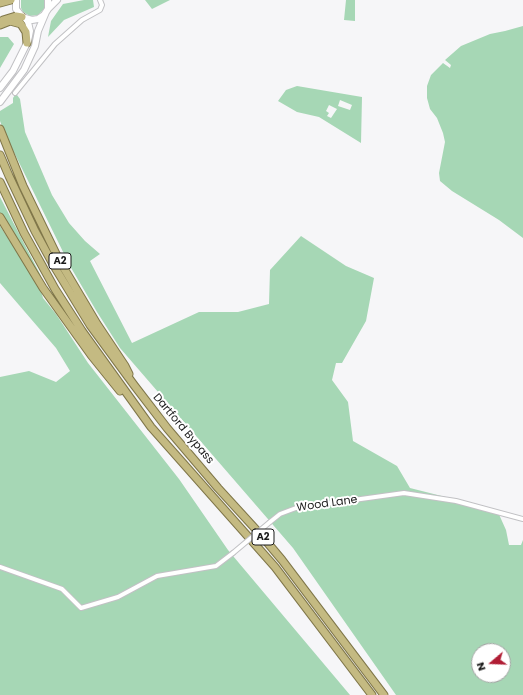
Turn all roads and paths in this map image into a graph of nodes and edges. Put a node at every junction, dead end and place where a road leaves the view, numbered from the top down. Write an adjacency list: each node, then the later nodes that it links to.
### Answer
1 (11, 0): 6 (highway)
2 (16, 0): 8 (main road)
3 (48, 0): 7 (main road)
4 (57, 0): 7 (main road)
5 (100, 0): 13 (street)
6 (0, 3)
7 (47, 11): 8 (main road); 16 (main road)
8 (24, 17): 9 (highway); 12 (main road)
9 (0, 22)
10 (0, 25): 12 (highway)
11 (50, 40): 13 (street)
12 (26, 43): 14 (main road)
13 (55, 44): 15 (street)
14 (2, 86)
15 (20, 95)
16 (0, 102)
17 (0, 129): 21 (highway, A2)
18 (0, 155): 21 (highway, Dartford Bypass / A2)
19 (0, 182): 22 (highway, Dartford Bypass / A2)
20 (0, 219): 22 (highway)
21 (134, 386): 26 (highway, Dartford Bypass / A2)
22 (151, 427): 25 (highway, Dartford Bypass / A2)
23 (523, 519): 24 (street, Wood Lane, bridge)
24 (0, 566)
25 (372, 695)
26 (384, 695)

